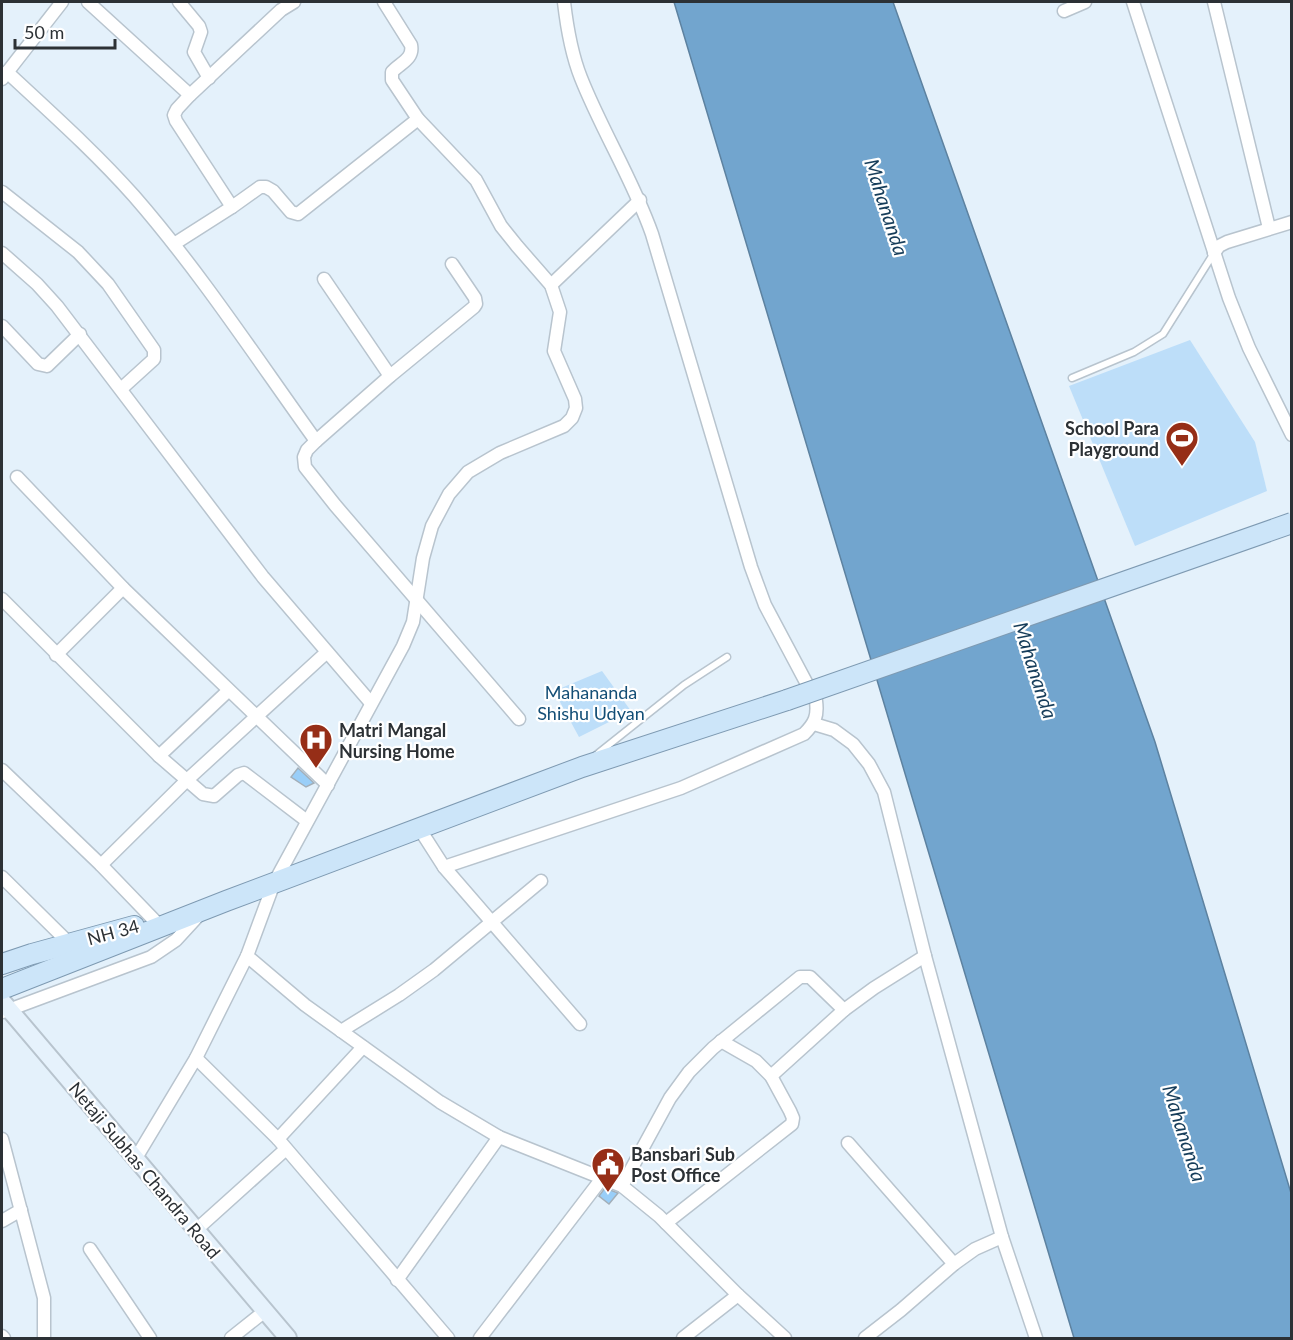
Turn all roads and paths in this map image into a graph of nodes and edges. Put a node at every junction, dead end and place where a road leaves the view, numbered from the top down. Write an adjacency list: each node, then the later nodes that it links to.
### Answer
1 (62, 2): 12 (street)
2 (88, 2): 14 (street)
3 (179, 2): 13 (street)
4 (294, 2): 10 (street)
5 (384, 2): 15 (street)
6 (564, 2): 17 (street)
7 (1085, 2): 11 (street)
8 (1132, 2): 23 (street)
9 (1215, 2): 20 (street)
10 (277, 6): 13 (street)
11 (1065, 11)
12 (4, 75): 21 (street)
13 (209, 78): 14 (street)
14 (190, 95): 18 (street)
15 (418, 119): 18 (street); 26 (street)
16 (2, 192): 31 (street)
17 (640, 200): 26 (street); 46 (street)
18 (232, 207): 21 (street)
19 (1292, 222): 20 (street)
20 (1269, 228): 23 (street)
21 (174, 244): 33 (street)
22 (2, 253): 28 (street)
23 (1214, 253): 30 (lane); 32 (street)
24 (452, 264): 29 (street)
25 (324, 279): 29 (street)
26 (551, 285): 38 (street)
27 (2, 326): 28 (street)
28 (80, 334): 31 (street)
29 (390, 376): 33 (street)
30 (1072, 378)
31 (122, 389): 39 (street)
32 (1292, 435)
33 (316, 441): 38 (street)
34 (17, 477): 36 (street)
35 (1292, 523): 48 (main road, bridge)
36 (123, 588): 40 (street); 42 (street)
37 (2, 599): 40 (street)
38 (418, 602): 43 (street); 45 (street)
39 (327, 652): 43 (street); 44 (street)
40 (56, 655): 47 (street)
41 (727, 657): 48 (lane)
42 (228, 691): 44 (street); 47 (street)
43 (371, 703): 51 (street)
44 (255, 717): 50 (street); 51 (street)
45 (519, 719)
46 (814, 724): 55 (street); 65 (street)
47 (159, 756): 50 (street)
48 (582, 767): 53 (main road)
49 (2, 770): 54 (street)
50 (187, 780): 52 (street); 54 (street)
51 (328, 785): 52 (street)
52 (307, 821): 58 (street)
53 (418, 828): 55 (street); 58 (main road)
54 (101, 865): 61 (street)
55 (444, 867): 62 (street)
56 (2, 877): 63 (street)
57 (541, 881): 62 (street)
58 (274, 883): 59 (main road); 64 (street)
59 (226, 901): 60 (main road); 61 (main road, NH 34)
60 (204, 910): 67 (main road); 68 (street)
61 (155, 921): 63 (main road, NH 34)
62 (492, 921): 70 (street); 71 (street)
63 (69, 943): 66 (main road, NH 34)
64 (247, 956): 71 (street); 74 (street)
65 (925, 956): 69 (street); 87 (street)
66 (2, 964)
67 (2, 989)
68 (4, 1008): 80 (main road, Netaji Subhas Chandra Road)
69 (844, 1010): 72 (street); 75 (street)
70 (580, 1024)
71 (341, 1031): 73 (street)
72 (721, 1041): 75 (street); 82 (street)
73 (363, 1047): 76 (street); 79 (street)
74 (196, 1058): 79 (street); 80 (street)
75 (771, 1076): 85 (street)
76 (499, 1137): 81 (street); 90 (street)
77 (2, 1139): 83 (street)
78 (848, 1143): 89 (street)
79 (282, 1144): 86 (street); 90 (street)
80 (136, 1158): 86 (main road, Netaji Subhas Chandra Road)
81 (603, 1177): 82 (street); 98 (street)
82 (622, 1186): 85 (street)
83 (21, 1210): 84 (street); 93 (street)
84 (2, 1221)
85 (666, 1223): 91 (street)
86 (196, 1230): 92 (main road, Netaji Subhas Chandra Road)
87 (1002, 1237): 89 (street); 102 (street)
88 (90, 1249): 94 (street)
89 (954, 1264): 101 (street)
90 (397, 1280): 97 (street)
91 (738, 1295): 99 (street); 100 (street)
92 (265, 1311): 95 (street); 96 (main road, Netaji Subhas Chandra Road)
93 (44, 1338)
94 (150, 1338)
95 (231, 1338)
96 (288, 1338)
97 (448, 1338)
98 (480, 1338)
99 (683, 1338)
100 (784, 1338)
101 (865, 1338)
102 (1036, 1338)

